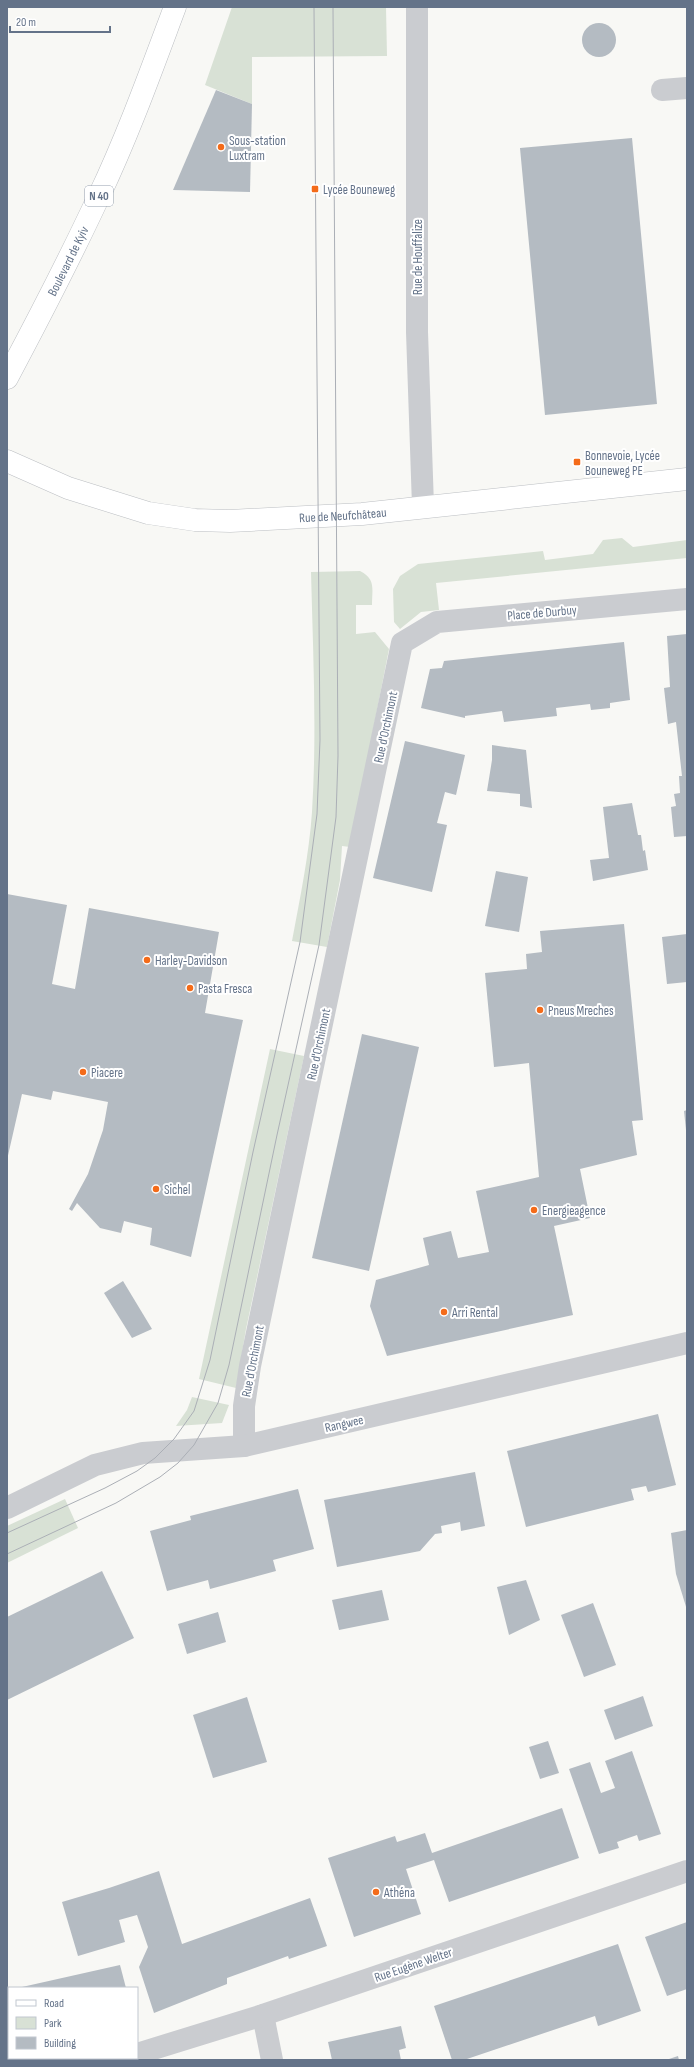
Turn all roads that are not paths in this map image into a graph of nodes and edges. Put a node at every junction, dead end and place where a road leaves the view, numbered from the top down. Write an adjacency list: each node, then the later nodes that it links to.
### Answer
1 (175, 7): 5 (main road, Boulevard de Kyiv / N 40)
2 (417, 7): 8 (street, Rue de Houffalize)
3 (687, 88): 4 (street)
4 (662, 90)
5 (7, 378)
6 (7, 461): 8 (main road, Rue de Neufchâteau)
7 (687, 479): 8 (main road, Rue de Neufchâteau)
8 (423, 506)
9 (687, 599): 10 (street, Place de Durbuy)
10 (402, 643): 12 (street, Rue d'Orchimont)
11 (687, 1343): 12 (street, Rangwee)
12 (244, 1446): 13 (street, Rangwee)
13 (7, 1508)
14 (687, 1871): 15 (street, Rue Eugène Welter)
15 (263, 2015): 16 (street, Rue Eugène Welter); 17 (street)
16 (138, 2054)
17 (272, 2060)

